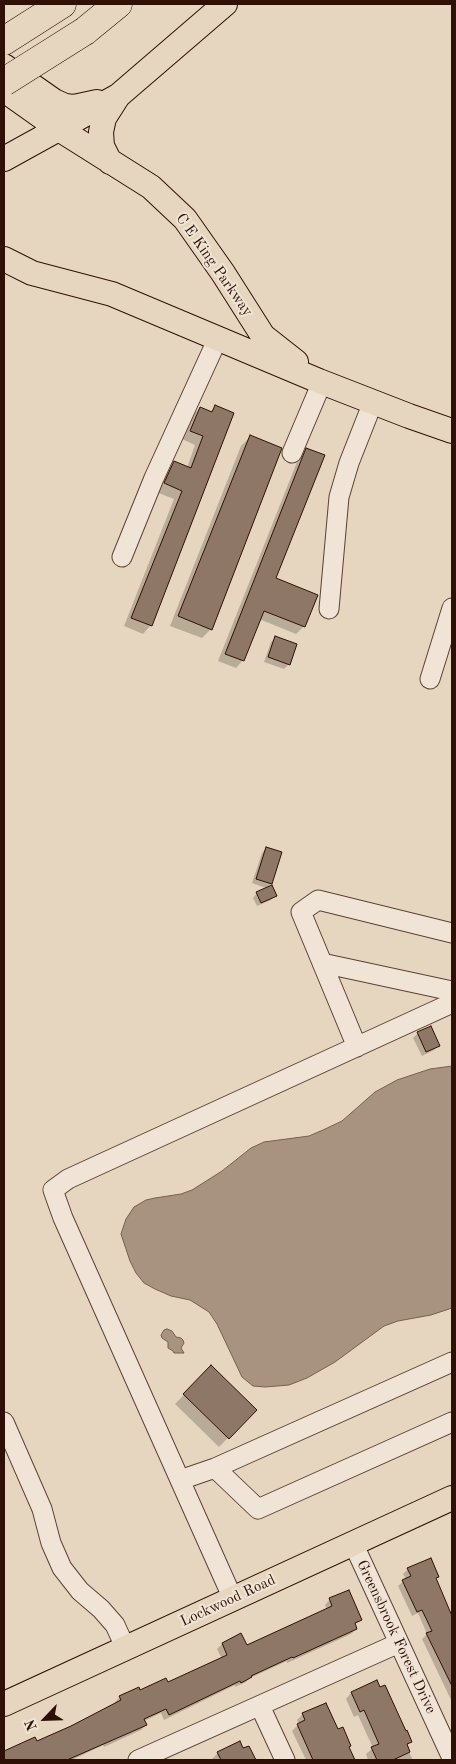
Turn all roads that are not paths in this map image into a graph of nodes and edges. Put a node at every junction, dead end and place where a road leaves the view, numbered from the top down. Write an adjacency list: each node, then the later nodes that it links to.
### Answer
1 (62, 4): 4 (highway)
2 (118, 4): 6 (highway, bridge)
3 (225, 4): 8 (main road)
4 (4, 41)
5 (4, 66): 8 (main road)
6 (4, 82)
7 (4, 90): 9 (main road, C E King Parkway)
8 (118, 96): 9 (main road); 11 (main road)
9 (59, 129): 10 (main road); 11 (main road, C E King Parkway)
10 (4, 159)
11 (110, 162): 14 (main road, C E King Parkway)
12 (4, 259): 13 (main road, C E King Parkway)
13 (218, 338): 14 (main road, C E King Parkway); 18 (street)
14 (321, 381): 15 (main road, C E King Parkway); 17 (street)
15 (373, 402): 16 (main road, C E King Parkway); 20 (street)
16 (452, 431)
17 (292, 453)
18 (122, 557)
19 (452, 608): 21 (street)
20 (330, 609)
21 (430, 679)
22 (452, 934): 23 (street)
23 (322, 963): 24 (street); 26 (street)
24 (452, 991)
25 (452, 1003): 26 (street)
26 (357, 1047): 31 (street)
27 (452, 1362): 30 (street)
28 (4, 1422): 36 (street)
29 (452, 1422): 30 (street)
30 (215, 1468): 31 (street)
31 (180, 1480): 34 (street)
32 (452, 1498): 33 (main road, Lockwood Road)
33 (353, 1543): 34 (main road, Lockwood Road); 35 (street, Greensbrook Forest Drive)
34 (233, 1599): 36 (main road, Lockwood Road)
35 (399, 1643): 38 (street); 39 (street, Greensbrook Forest Drive)
36 (126, 1649): 37 (main road, Lockwood Road)
37 (4, 1704)
38 (260, 1706): 40 (street); 41 (street)
39 (452, 1758)
40 (138, 1760)
41 (285, 1760)

